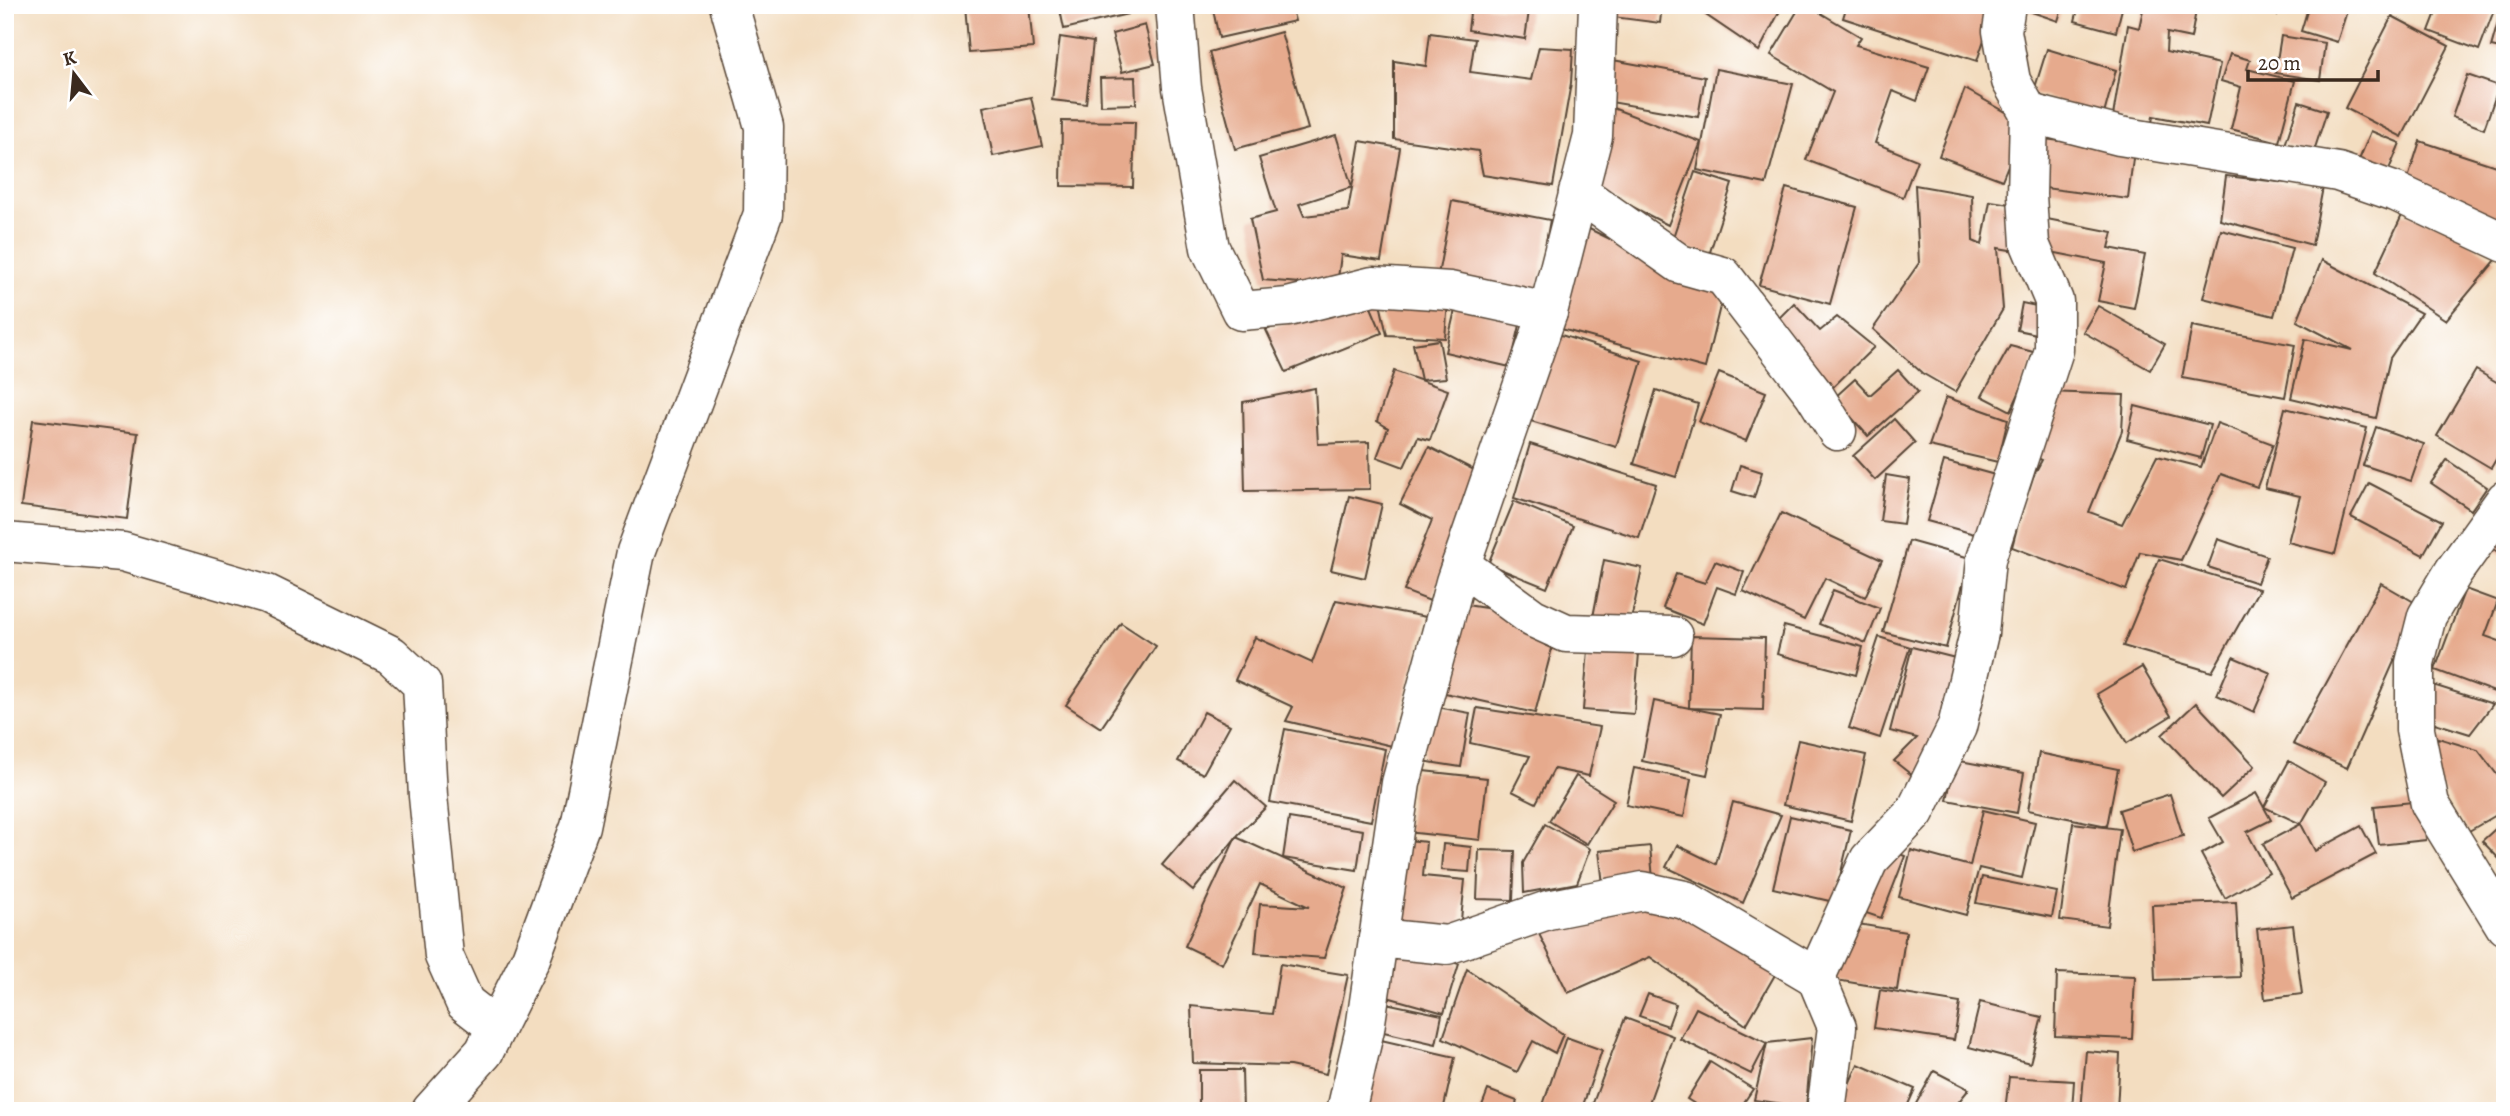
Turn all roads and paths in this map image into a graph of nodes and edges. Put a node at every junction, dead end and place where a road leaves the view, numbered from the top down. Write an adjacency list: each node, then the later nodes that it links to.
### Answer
1 (729, 5): 17 (street)
2 (1175, 5): 8 (street)
3 (1598, 5): 6 (street)
4 (2006, 5): 5 (street)
5 (2029, 113): 7 (street); 16 (street)
6 (1578, 192): 8 (street); 9 (street)
7 (2505, 243)
8 (1548, 312): 12 (street)
9 (1838, 431)
10 (2505, 500): 14 (street)
11 (5, 542): 17 (street)
12 (1461, 565): 13 (street); 15 (street)
13 (1673, 636)
14 (2505, 926)
15 (1378, 938): 16 (street); 19 (street)
16 (1816, 977): 20 (street)
17 (496, 1027): 18 (street)
18 (431, 1111)
19 (1346, 1111)
20 (1826, 1111)

